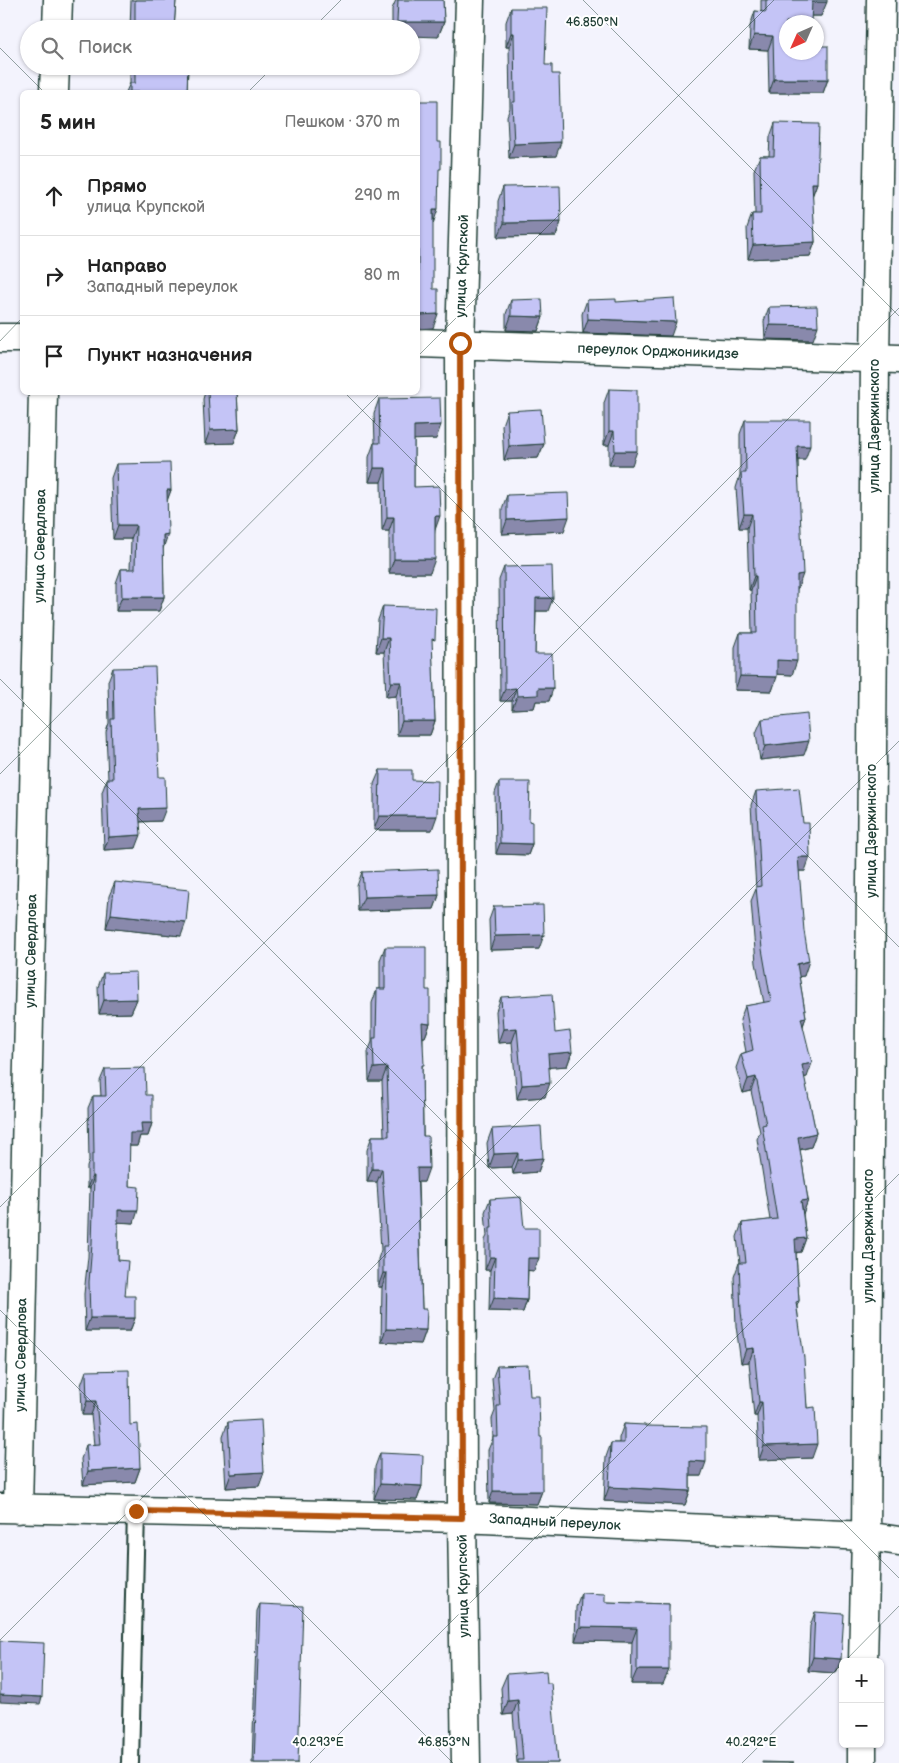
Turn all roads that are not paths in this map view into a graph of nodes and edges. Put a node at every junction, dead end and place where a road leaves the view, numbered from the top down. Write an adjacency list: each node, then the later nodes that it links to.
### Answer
1 (58, 0): 4 (street)
2 (470, 0): 10 (street, улица Крупской)
3 (881, 0): 11 (street, улица Дзержинского)
4 (57, 20)
5 (55, 75): 6 (street)
6 (54, 90)
7 (0, 338): 8 (street)
8 (20, 338)
9 (420, 343): 10 (street, переулок Орджоникидзе)
10 (460, 343): 11 (street, переулок Орджоникидзе); 15 (street, улица Крупской)
11 (887, 359): 16 (street, улица Дзержинского)
12 (43, 395): 13 (street, улица Свердлова)
13 (9, 1509): 14 (street, Западный переулок)
14 (136, 1511): 15 (street, Западный переулок); 20 (lane)
15 (462, 1518): 16 (street, Западный переулок); 21 (street, улица Крупской)
16 (866, 1536): 17 (street, Западный переулок); 18 (street, улица Дзержинского)
17 (899, 1540)
18 (864, 1658)
19 (862, 1748): 22 (street)
20 (130, 1763)
21 (466, 1763)
22 (862, 1763)

